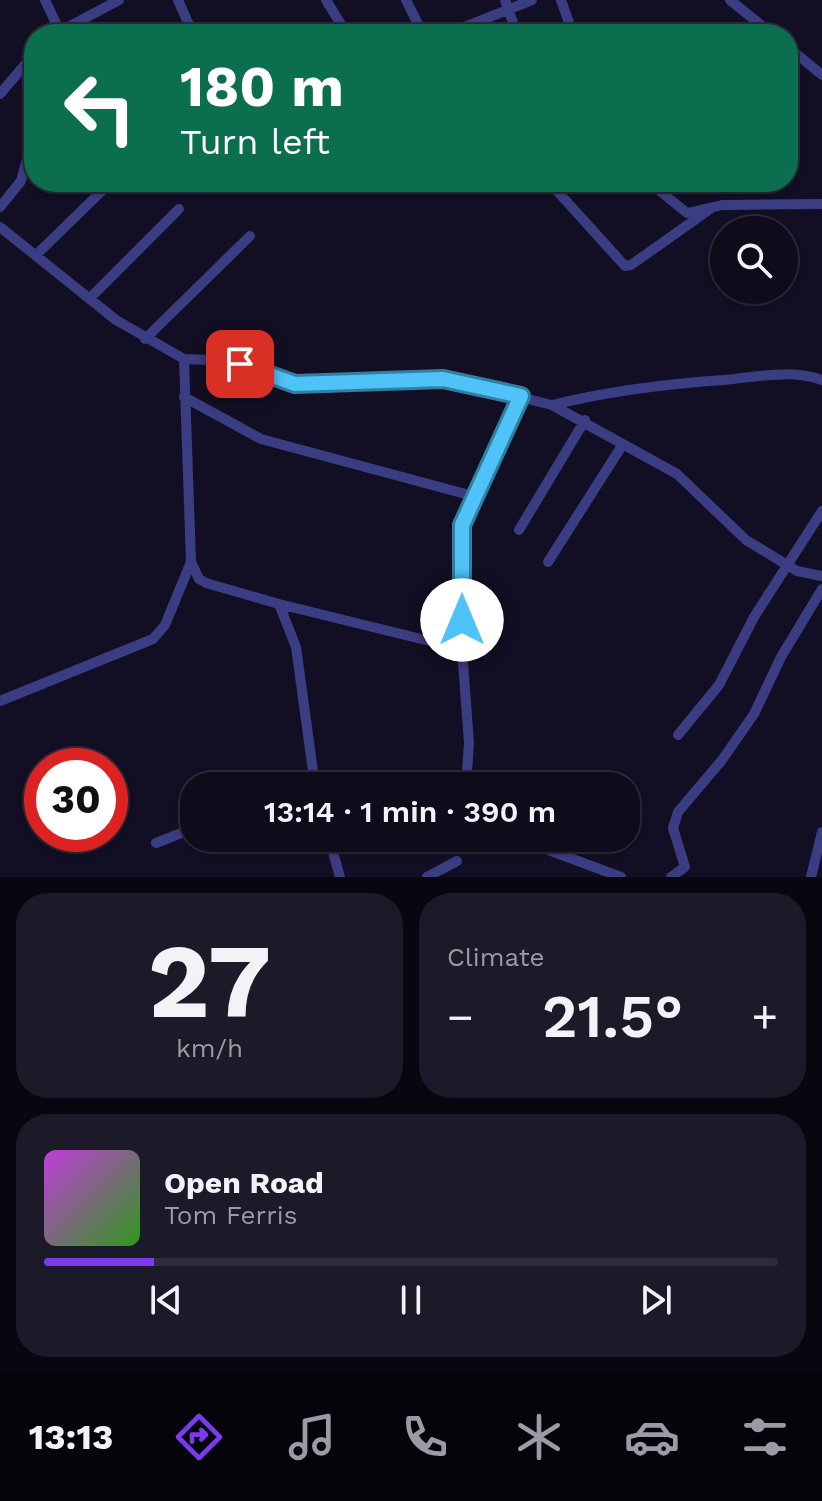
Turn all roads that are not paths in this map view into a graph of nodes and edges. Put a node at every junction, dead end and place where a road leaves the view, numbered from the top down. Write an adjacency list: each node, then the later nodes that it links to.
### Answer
1 (45, 0): 10 (street)
2 (178, 0): 12 (street)
3 (326, 0): 13 (street)
4 (406, 0): 14 (street)
5 (532, 0): 9 (street)
6 (561, 0): 17 (street)
7 (730, 0): 18 (street)
8 (114, 1): 11 (street)
9 (507, 4): 15 (street); 16 (street)
10 (54, 24)
11 (72, 24)
12 (189, 24)
13 (341, 24)
14 (418, 24)
15 (467, 24)
16 (514, 24)
17 (569, 24)
18 (760, 24)
19 (798, 55): 21 (street)
20 (24, 66): 22 (street)
21 (822, 75)
22 (0, 94)
23 (24, 170): 28 (street)
24 (101, 192): 33 (street)
25 (558, 192): 29 (street)
26 (660, 192): 29 (street)
27 (822, 204): 29 (street)
28 (0, 207)
29 (713, 207)
30 (179, 209): 34 (street)
31 (0, 227): 33 (street)
32 (250, 236): 35 (street)
33 (36, 255): 34 (street)
34 (90, 298): 35 (street)
35 (145, 339): 36 (street)
36 (184, 359): 38 (street); 39 (street)
37 (822, 380): 40 (street)
38 (521, 396): 40 (street); 43 (street)
39 (184, 397): 43 (street); 46 (street)
40 (552, 405): 41 (street)
41 (585, 420): 42 (street); 45 (street)
42 (623, 444): 47 (street); 48 (street)
43 (473, 496): 52 (street)
44 (822, 511): 48 (street)
45 (519, 530)
46 (191, 562): 51 (street); 53 (street)
47 (548, 562)
48 (787, 565): 49 (street); 54 (street)
49 (822, 576)
50 (822, 589): 64 (street)
51 (279, 604): 52 (street); 55 (street)
52 (462, 649): 56 (street)
53 (0, 701)
54 (678, 735)
55 (315, 772)
56 (467, 772)
57 (822, 832): 69 (street)
58 (180, 834): 59 (street)
59 (156, 843)
60 (333, 852): 65 (street)
61 (553, 852): 63 (street)
62 (457, 861): 66 (street)
63 (597, 872): 67 (street)
64 (687, 872): 68 (street)
65 (340, 877)
66 (427, 877)
67 (621, 877)
68 (671, 877)
69 (811, 877)

